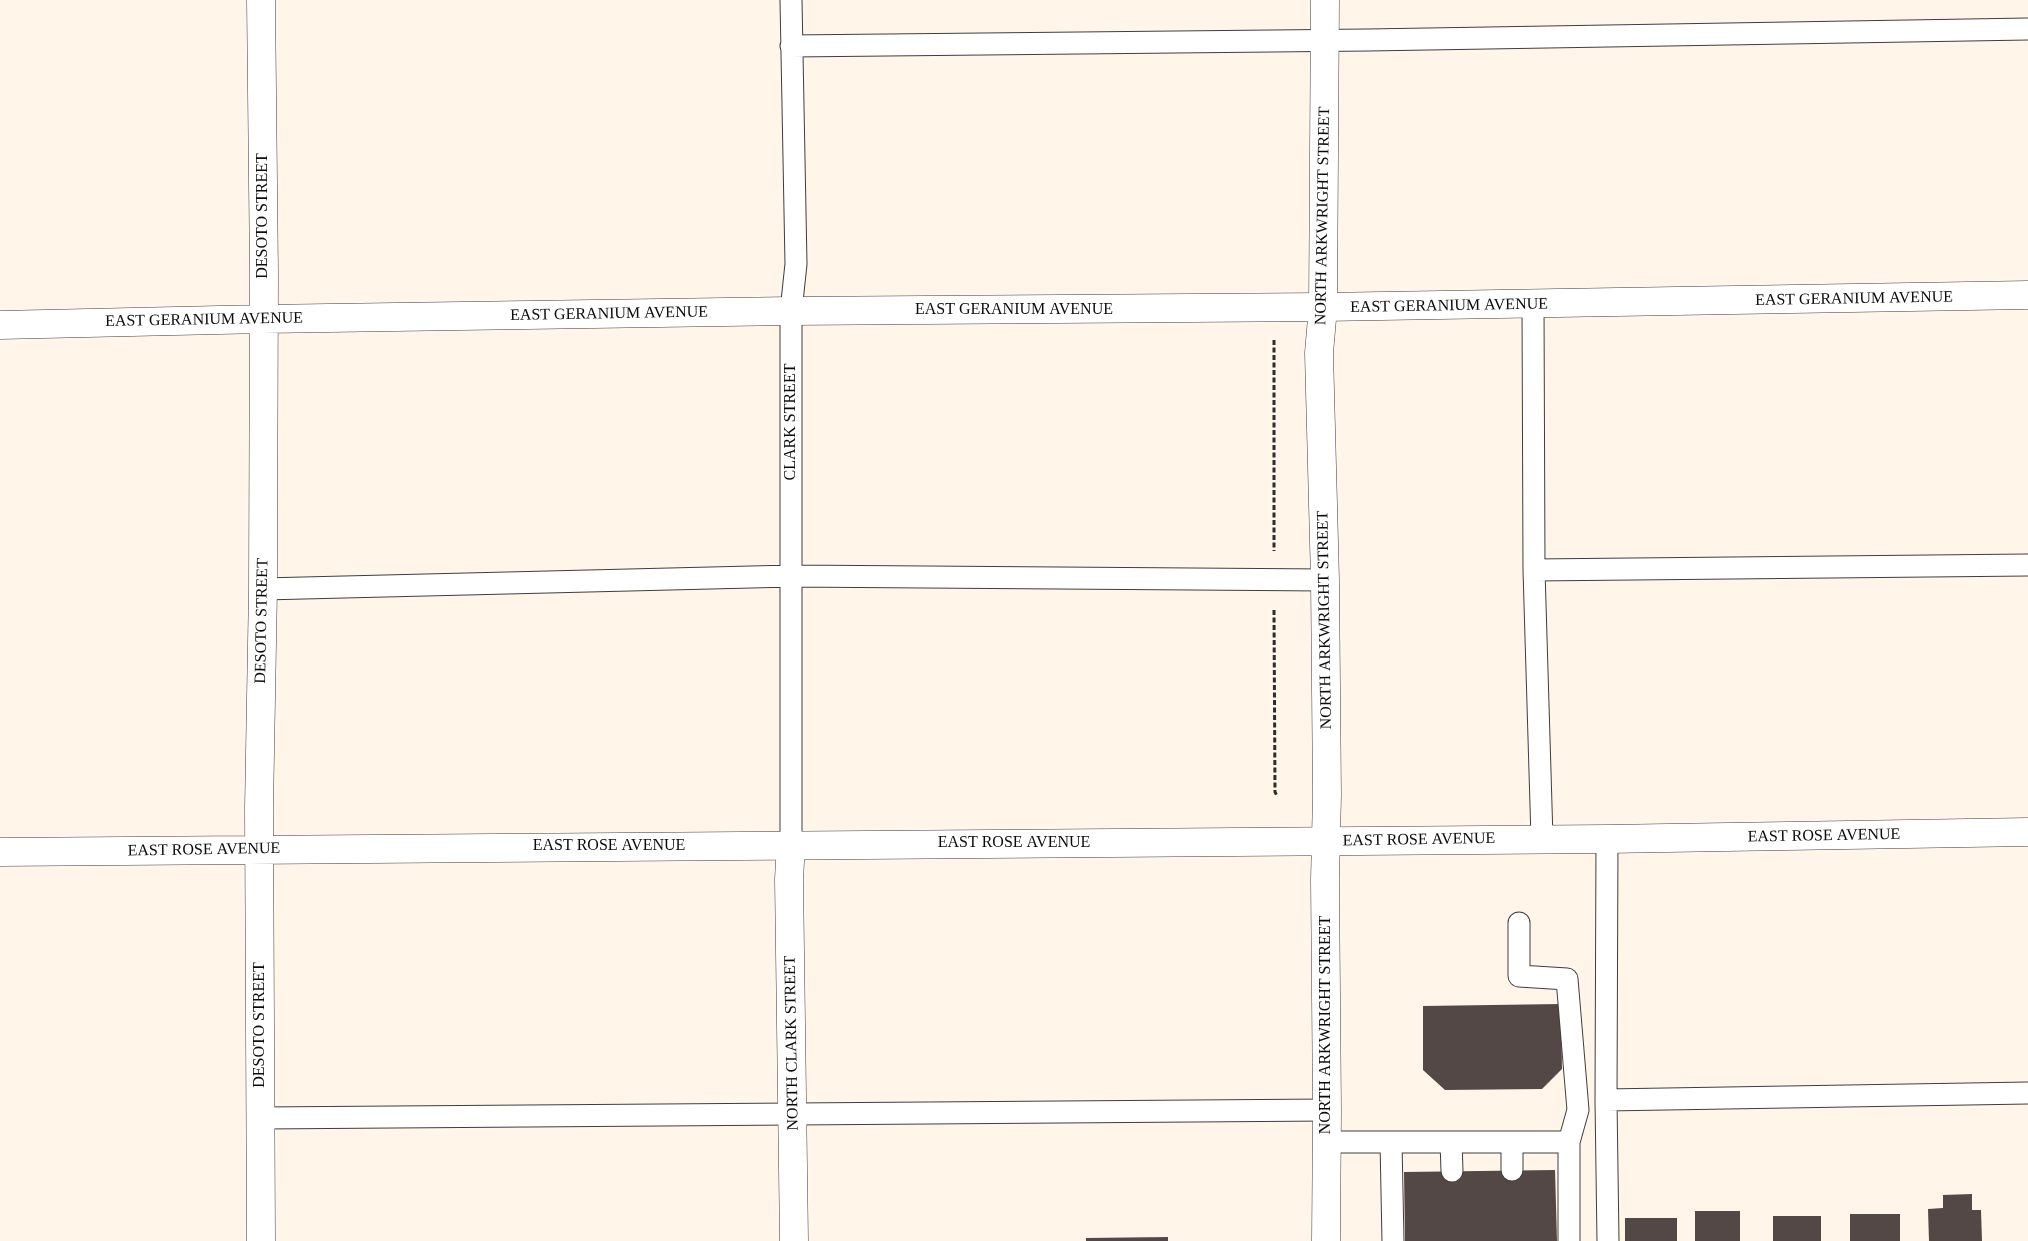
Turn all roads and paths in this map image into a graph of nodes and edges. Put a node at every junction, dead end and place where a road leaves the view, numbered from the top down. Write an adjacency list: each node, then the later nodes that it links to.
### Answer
1 (262, 0): 11 (street, DESOTO STREET)
2 (791, 0): 6 (lane, CLARK STREET)
3 (1325, 0): 5 (street, NORTH ARKWRIGHT STREET)
4 (2028, 29): 5 (lane)
5 (1325, 40): 6 (lane); 9 (street, NORTH ARKWRIGHT STREET)
6 (791, 46): 10 (lane, CLARK STREET)
7 (2028, 295): 8 (street, EAST GERANIUM AVENUE)
8 (1533, 304): 9 (street, EAST GERANIUM AVENUE); 14 (lane)
9 (1323, 307): 10 (street, EAST GERANIUM AVENUE); 16 (street, NORTH ARKWRIGHT STREET)
10 (791, 311): 11 (street, EAST GERANIUM AVENUE); 15 (lane, CLARK STREET)
11 (263, 319): 12 (street, EAST GERANIUM AVENUE); 17 (street, DESOTO STREET)
12 (0, 325)
13 (2028, 565): 14 (lane)
14 (1534, 570): 19 (lane)
15 (792, 576): 16 (lane); 17 (lane); 22 (lane, CLARK STREET)
16 (1325, 580): 21 (street, NORTH ARKWRIGHT STREET)
17 (263, 589): 23 (street, DESOTO STREET)
18 (2028, 832): 20 (street, EAST ROSE AVENUE)
19 (1542, 839): 20 (street, EAST ROSE AVENUE); 21 (street, EAST ROSE AVENUE)
20 (1606, 839): 27 (lane)
21 (1327, 841): 22 (street, EAST ROSE AVENUE); 28 (street, NORTH ARKWRIGHT STREET)
22 (791, 845): 23 (street, EAST ROSE AVENUE); 29 (street, NORTH CLARK STREET)
23 (260, 849): 24 (street, EAST ROSE AVENUE); 30 (street, DESOTO STREET)
24 (0, 852)
25 (1518, 923): 35 (lane)
26 (2028, 1093): 27 (lane)
27 (1606, 1100): 43 (lane)
28 (1327, 1110): 29 (lane); 31 (street, NORTH ARKWRIGHT STREET)
29 (793, 1115): 30 (lane); 39 (street, NORTH CLARK STREET)
30 (261, 1118): 38 (street, DESOTO STREET)
31 (1326, 1142): 32 (lane); 40 (street, NORTH ARKWRIGHT STREET)
32 (1391, 1142): 33 (lane); 41 (lane)
33 (1452, 1142): 34 (lane); 37 (lane)
34 (1512, 1142): 35 (lane); 36 (lane)
35 (1569, 1142): 42 (lane)
36 (1512, 1170)
37 (1452, 1171)
38 (261, 1241)
39 (794, 1241)
40 (1326, 1241)
41 (1393, 1241)
42 (1569, 1241)
43 (1608, 1241)

